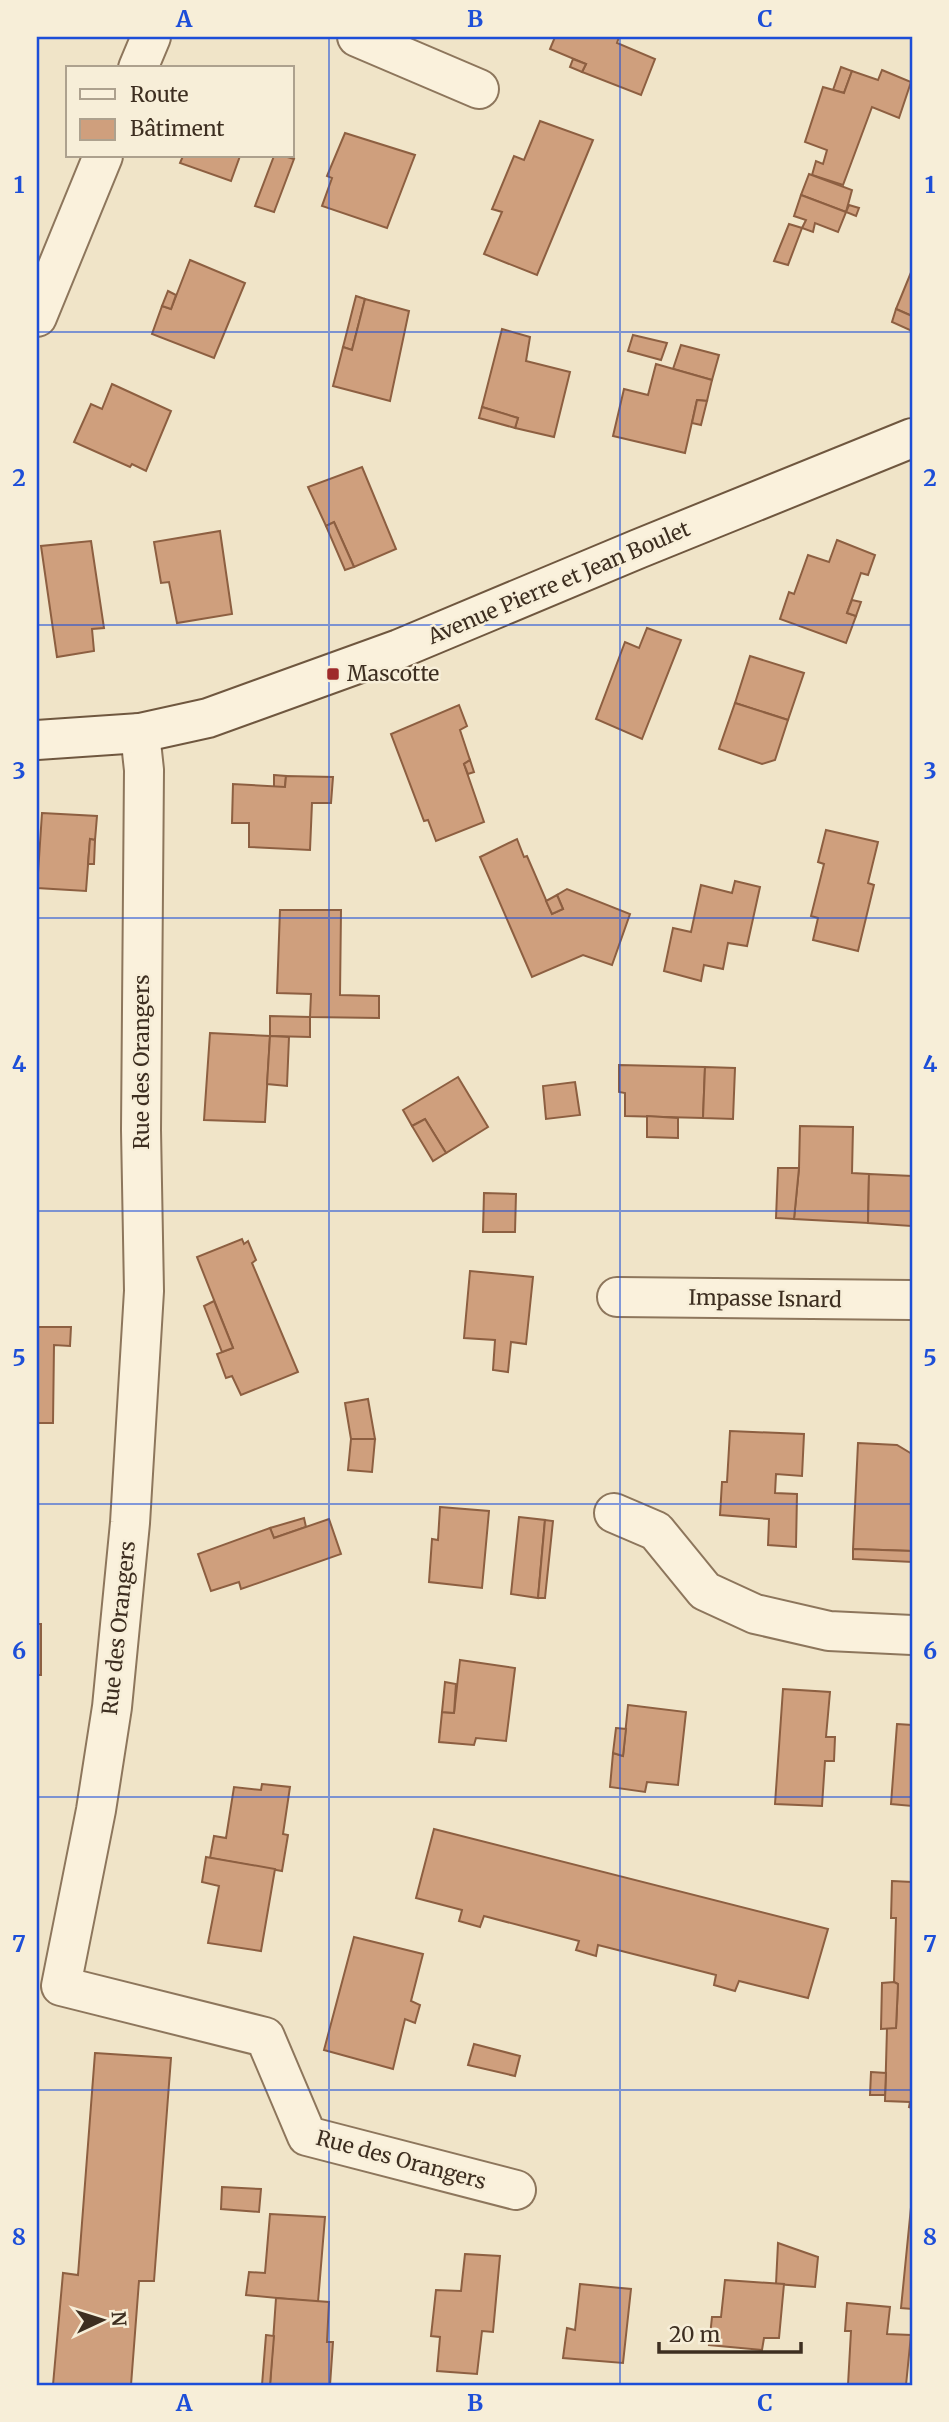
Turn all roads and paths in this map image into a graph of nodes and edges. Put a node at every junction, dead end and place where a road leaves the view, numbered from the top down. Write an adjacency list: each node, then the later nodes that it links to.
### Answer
1 (151, 37): 3 (street)
2 (357, 37): 4 (street)
3 (139, 66)
4 (479, 89)
5 (102, 158): 6 (street)
6 (41, 293)
7 (912, 438): 8 (street, Avenue Pierre et Jean Boulet)
8 (140, 733): 9 (street, Avenue Pierre et Jean Boulet); 14 (street, Rue des Orangers)
9 (37, 740)
10 (617, 1297): 11 (street, Impasse Isnard)
11 (912, 1300)
12 (614, 1513): 13 (street)
13 (912, 1635)
14 (516, 2190)

